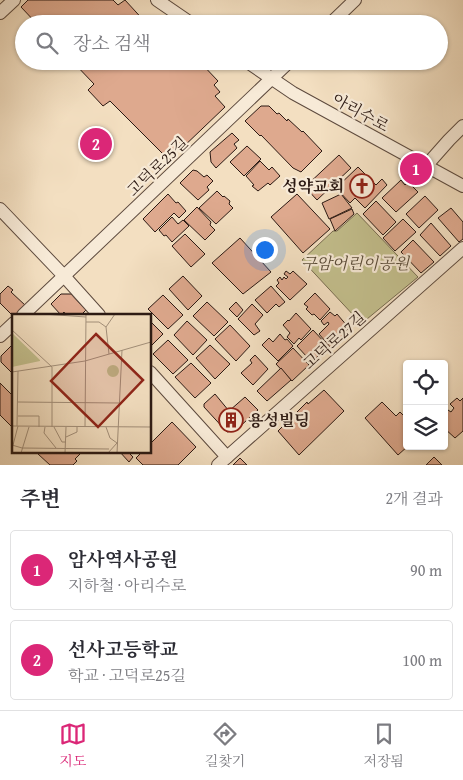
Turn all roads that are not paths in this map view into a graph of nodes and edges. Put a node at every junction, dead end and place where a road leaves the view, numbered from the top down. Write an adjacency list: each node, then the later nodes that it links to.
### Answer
1 (14, 0): 4 (street)
2 (157, 0): 5 (street)
3 (355, 0): 6 (street)
4 (0, 13)
5 (179, 15)
6 (339, 15)
7 (259, 70): 9 (street, 아리수로)
8 (281, 70): 9 (street, 고덕로25길)
9 (272, 79): 11 (street, 아리수로); 15 (street, 고덕로25길)
10 (463, 126): 11 (street)
11 (426, 166): 12 (street, 아리수로)
12 (463, 186)
13 (0, 209): 15 (street)
14 (463, 248): 21 (street, 고덕로27길)
15 (64, 276): 16 (street, 고덕로25길); 17 (street)
16 (24, 314)
17 (98, 314)
18 (12, 325): 19 (street)
19 (0, 336)
20 (151, 373): 21 (street, 고덕로27길)
21 (222, 461)

